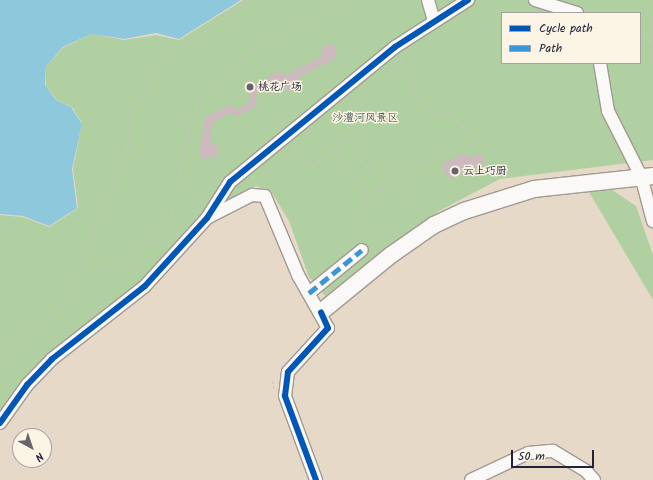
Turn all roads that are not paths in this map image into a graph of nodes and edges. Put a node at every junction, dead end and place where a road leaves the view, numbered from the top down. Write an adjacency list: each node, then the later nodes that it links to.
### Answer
1 (428, 0): 5 (street)
2 (468, 0): 5 (street)
3 (535, 0): 4 (street)
4 (574, 12)
5 (434, 21): 8 (street)
6 (600, 64): 7 (street)
7 (647, 176): 9 (street); 12 (street)
8 (207, 218): 11 (street); 13 (street)
9 (653, 221)
10 (362, 250): 11 (street)
11 (309, 293): 12 (street)
12 (321, 312): 14 (street)
13 (0, 423)
14 (316, 480)
15 (471, 480): 16 (street)
16 (594, 480)

